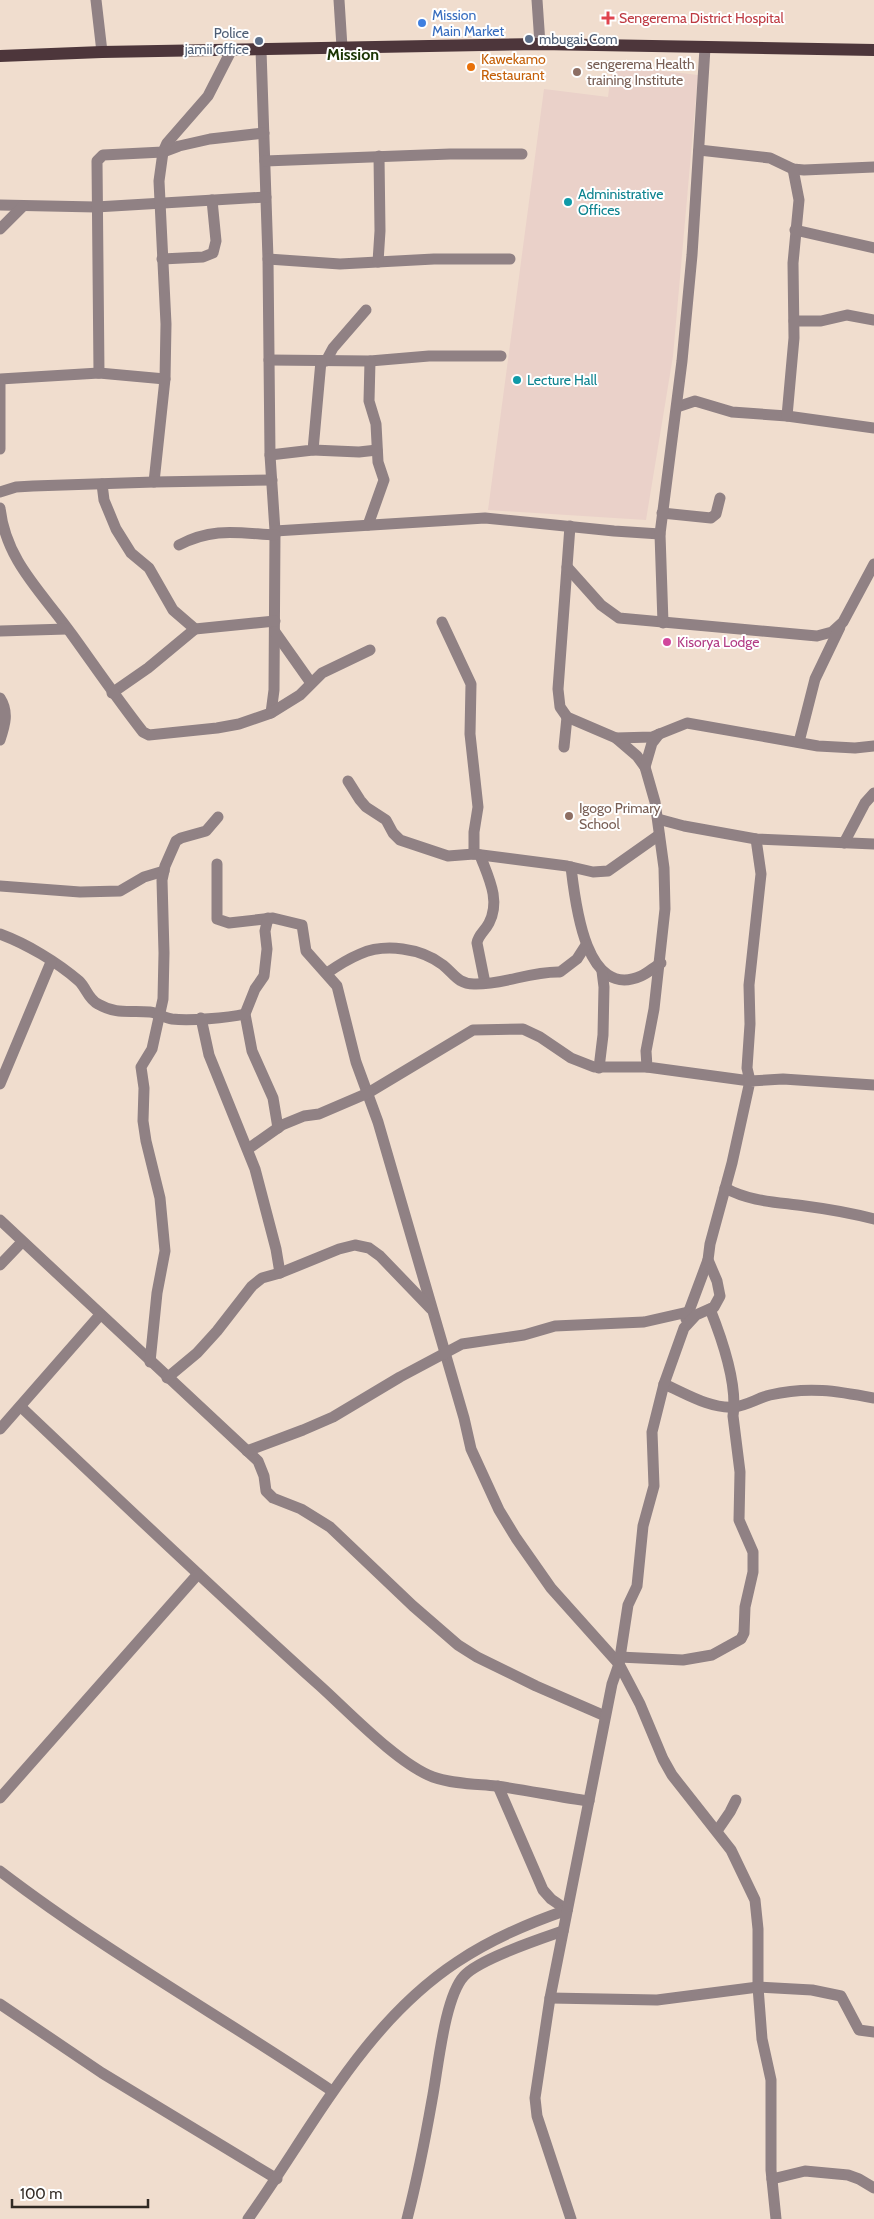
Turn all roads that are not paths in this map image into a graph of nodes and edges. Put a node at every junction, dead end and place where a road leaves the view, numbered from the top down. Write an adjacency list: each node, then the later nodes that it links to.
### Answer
1 (96, 0): 10 (street)
2 (339, 0): 5 (street)
3 (537, 0): 4 (street)
4 (540, 44): 5 (main road); 6 (main road)
5 (342, 47): 7 (main road)
6 (706, 48): 8 (main road); 13 (street)
7 (261, 50): 9 (main road); 12 (street)
8 (874, 50)
9 (231, 51): 10 (main road); 14 (street)
10 (102, 52): 11 (main road)
11 (0, 56)
12 (264, 133): 14 (street); 17 (street)
13 (699, 150): 19 (street); 45 (street)
14 (163, 152): 22 (street); 25 (street)
15 (522, 154): 16 (street)
16 (379, 156): 17 (street); 33 (street)
17 (265, 161): 20 (street)
18 (874, 167): 19 (street)
19 (793, 169): 26 (street)
20 (266, 197): 21 (street); 31 (street)
21 (212, 200): 22 (street); 30 (street)
22 (159, 203): 25 (street); 30 (street)
23 (0, 205): 24 (street)
24 (23, 206): 25 (street); 27 (street)
25 (96, 207): 41 (street)
26 (795, 230): 29 (street); 36 (street)
27 (0, 231): 28 (street)
28 (0, 238)
29 (874, 248)
30 (162, 259): 43 (street)
31 (268, 259): 33 (street); 38 (street)
32 (510, 259): 33 (street)
33 (378, 262)
34 (366, 310): 39 (street)
35 (874, 320): 36 (street)
36 (794, 321): 46 (street)
37 (501, 356): 40 (street)
38 (268, 360): 39 (street); 51 (street)
39 (324, 361): 40 (street); 49 (street)
40 (370, 361): 50 (street)
41 (100, 373): 42 (street); 43 (street)
42 (0, 379)
43 (165, 379): 53 (street)
44 (0, 383): 48 (street)
45 (676, 407): 46 (street); 58 (street)
46 (787, 416): 47 (street)
47 (874, 428)
48 (0, 449)
49 (313, 450): 50 (street); 51 (street)
50 (377, 450): 59 (street)
51 (270, 455): 52 (street)
52 (272, 480): 53 (street); 61 (street)
53 (154, 482): 54 (street)
54 (102, 484): 55 (street); 72 (street)
55 (0, 492)
56 (720, 498): 58 (street)
57 (0, 508): 71 (street)
58 (662, 513): 62 (street)
59 (368, 525): 60 (street); 61 (street)
60 (570, 526): 62 (street); 65 (street)
61 (275, 533): 63 (street); 70 (street)
62 (660, 534): 69 (street)
63 (179, 545)
64 (874, 564): 66 (street)
65 (567, 567): 69 (street); 79 (street)
66 (869, 585): 68 (street)
67 (442, 622): 95 (street)
68 (843, 622): 69 (street); 83 (street)
69 (662, 623)
70 (275, 627): 72 (street); 75 (street); 78 (street)
71 (67, 628): 73 (street); 76 (street)
72 (195, 629): 76 (street)
73 (0, 631)
74 (370, 650): 75 (street)
75 (311, 683): 78 (street)
76 (112, 693): 78 (street)
77 (0, 698): 82 (street)
78 (271, 713)
79 (567, 717): 81 (street); 85 (street)
80 (661, 732): 81 (street); 83 (street); 86 (street)
81 (616, 738): 86 (street)
82 (0, 740)
83 (799, 742): 84 (street)
84 (874, 746)
85 (564, 748)
86 (645, 767): 90 (street)
87 (348, 780): 95 (street)
88 (874, 793): 93 (street)
89 (218, 817): 98 (street)
90 (658, 819): 91 (street); 92 (street)
91 (659, 835): 97 (street); 106 (street)
92 (756, 839): 93 (street); 115 (street)
93 (844, 843): 94 (street)
94 (874, 844)
95 (477, 855): 97 (street); 109 (street)
96 (217, 864): 100 (street)
97 (571, 867): 102 (street)
98 (164, 871): 99 (street); 110 (street)
99 (0, 886)
100 (268, 918): 108 (street); 111 (street)
101 (0, 934): 105 (street)
102 (586, 944): 103 (street); 104 (street)
103 (577, 959): 104 (street); 109 (street)
104 (594, 959): 107 (street)
105 (51, 962): 110 (street); 116 (street)
106 (660, 963): 107 (street); 113 (street)
107 (602, 970): 114 (street)
108 (326, 972): 109 (street); 118 (street)
109 (485, 983)
110 (160, 1014): 112 (street); 134 (street)
111 (245, 1014): 112 (street); 119 (street)
112 (201, 1018): 120 (street)
113 (647, 1067): 114 (street); 115 (street)
114 (599, 1068): 118 (street)
115 (750, 1081): 117 (street); 121 (street)
116 (0, 1084)
117 (874, 1085)
118 (368, 1093): 119 (street); 129 (street)
119 (278, 1128): 120 (street)
120 (248, 1149): 127 (street)
121 (725, 1188): 122 (street); 125 (street)
122 (874, 1219)
123 (0, 1220): 124 (street)
124 (22, 1242): 126 (street); 131 (street)
125 (708, 1260): 128 (street); 130 (street)
126 (0, 1265)
127 (280, 1274): 129 (street); 135 (street)
128 (710, 1310): 132 (street); 139 (street)
129 (433, 1312): 133 (street)
130 (688, 1312): 132 (street); 133 (street)
131 (100, 1315): 134 (street); 138 (street)
132 (684, 1328): 136 (street)
133 (445, 1352): 141 (street); 143 (street)
134 (150, 1362): 135 (street)
135 (168, 1378): 141 (street)
136 (664, 1384): 139 (street); 143 (street)
137 (874, 1398): 139 (street)
138 (21, 1407): 140 (street); 142 (street)
139 (734, 1407): 143 (street)
140 (0, 1429)
141 (247, 1451): 144 (street)
142 (198, 1574): 145 (street); 146 (street)
143 (619, 1660): 144 (street); 149 (street)
144 (605, 1716): 148 (street)
145 (498, 1786): 148 (street); 151 (street)
146 (0, 1798)
147 (736, 1800): 149 (street)
148 (589, 1801): 151 (street)
149 (717, 1831): 153 (street)
150 (0, 1871): 157 (street)
151 (567, 1910): 152 (street); 157 (street)
152 (563, 1931): 154 (street); 162 (street)
153 (758, 1987): 154 (street); 156 (street); 159 (street)
154 (550, 1998): 163 (street)
155 (0, 2004): 158 (street)
156 (874, 2032)
157 (332, 2091): 158 (street)
158 (277, 2179): 161 (street)
159 (772, 2179): 160 (street); 164 (street)
160 (874, 2188)
161 (248, 2219)
162 (407, 2219)
163 (572, 2219)
164 (776, 2219)

